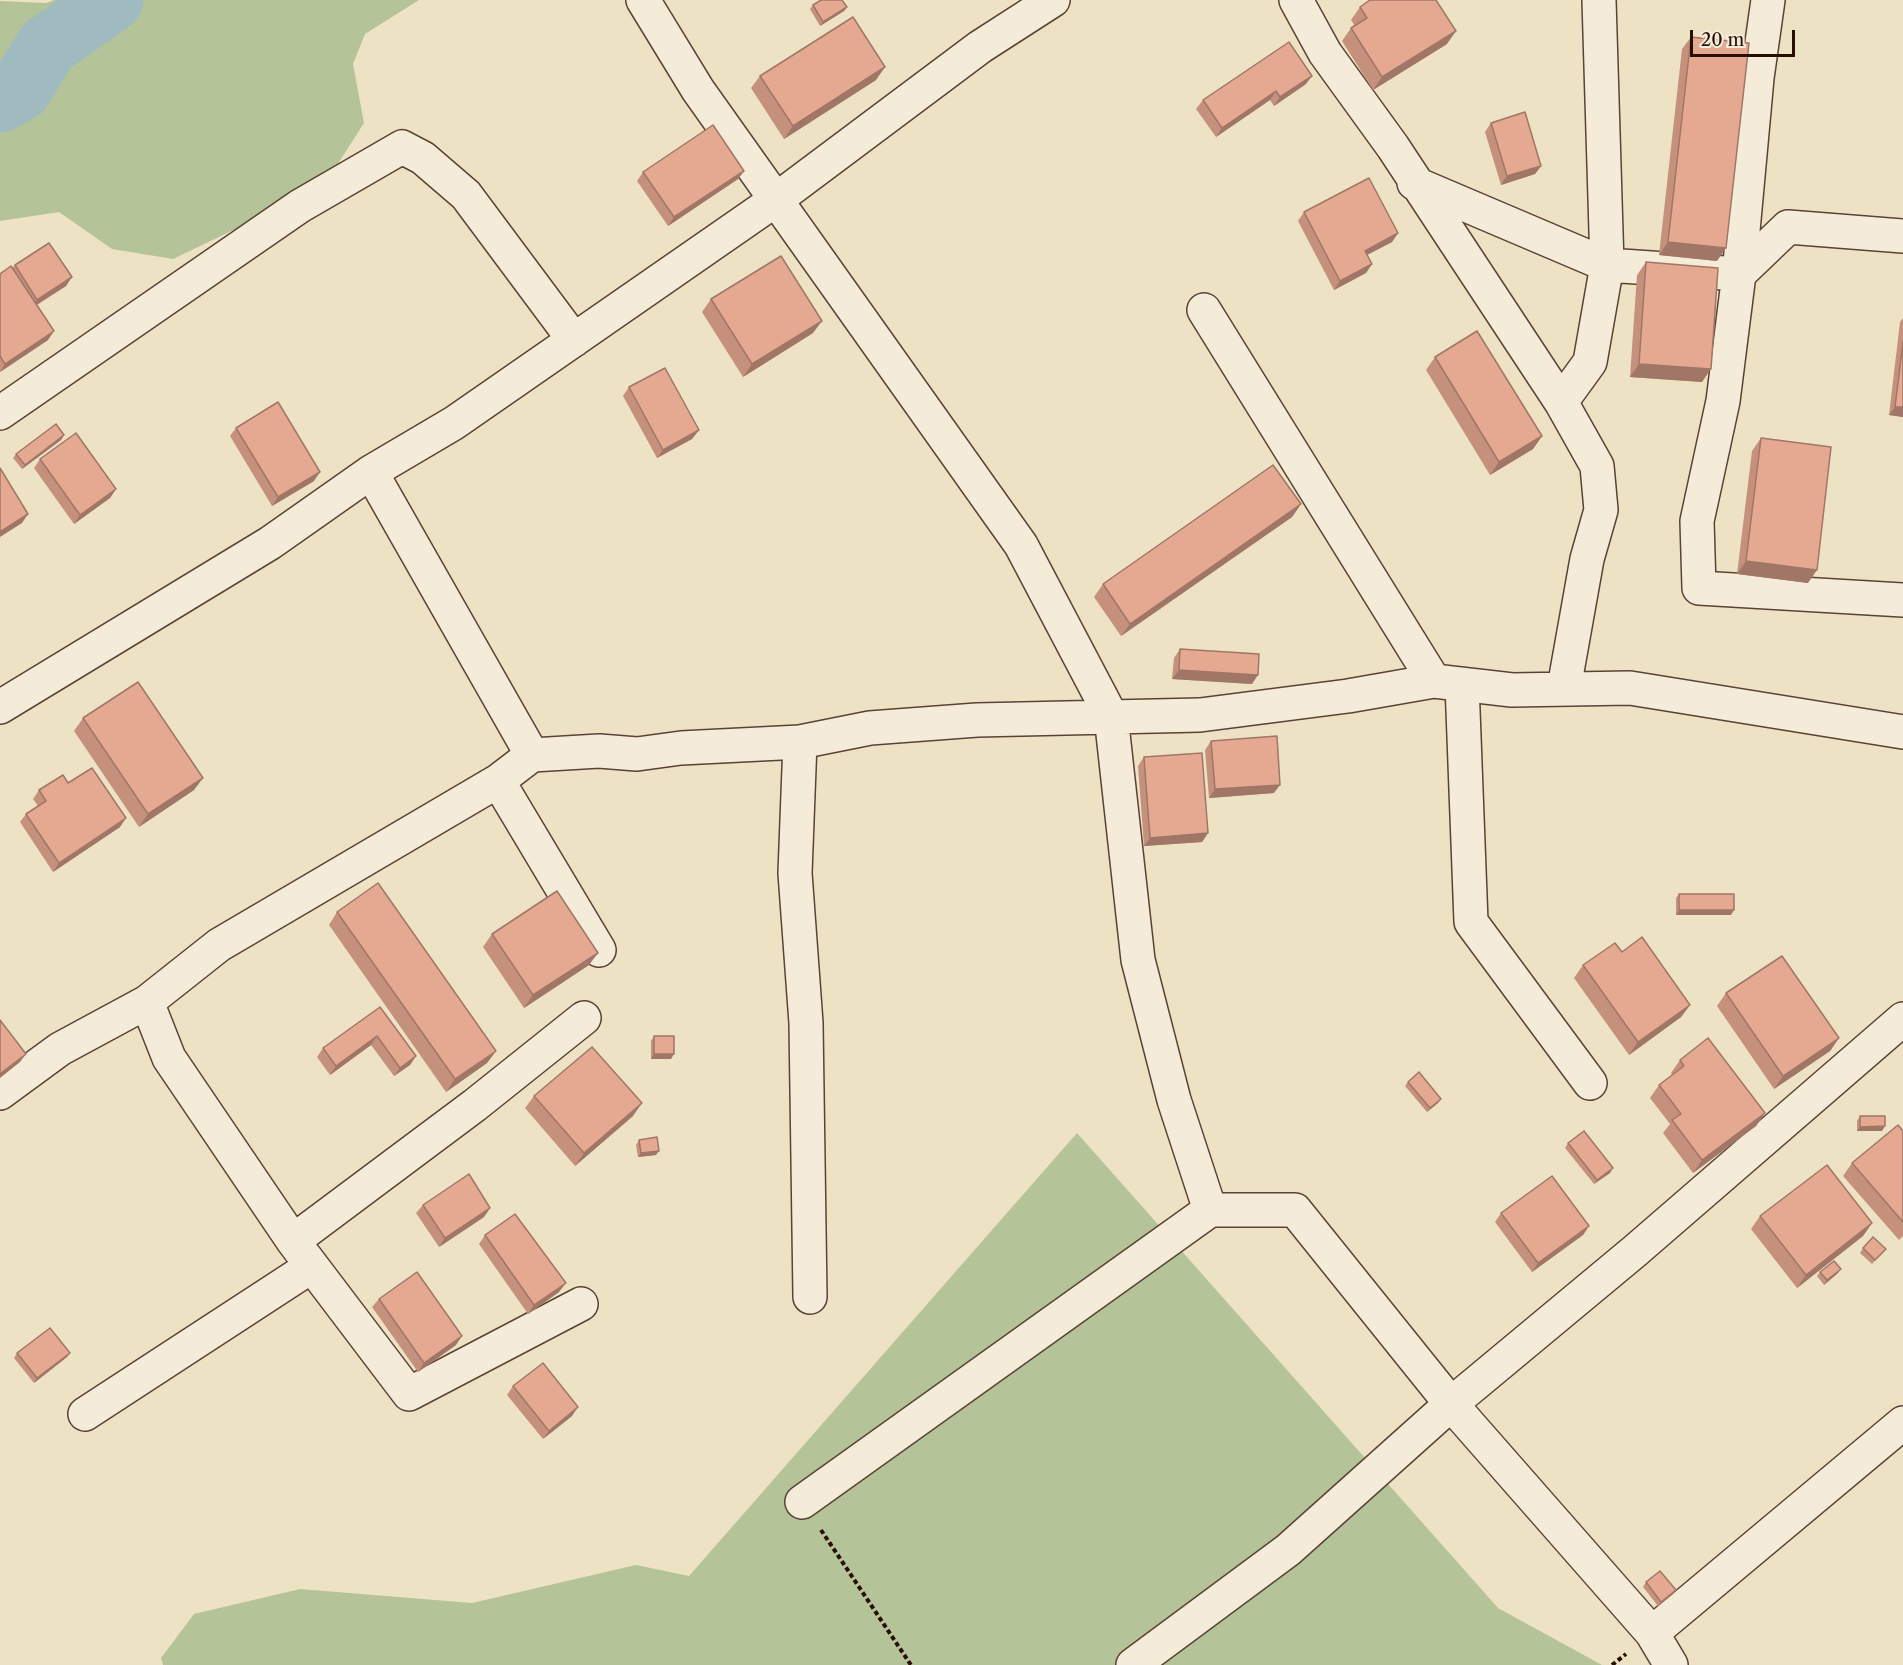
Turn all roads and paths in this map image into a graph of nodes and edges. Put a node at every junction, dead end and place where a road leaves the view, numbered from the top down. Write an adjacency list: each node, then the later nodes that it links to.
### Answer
1 (643, 0): 7 (street)
2 (1053, 0): 7 (street)
3 (1296, 0): 6 (street)
4 (1599, 0): 9 (street)
5 (1768, 0): 10 (street)
6 (1414, 183): 9 (street); 13 (street)
7 (777, 199): 12 (street); 20 (street)
8 (1903, 236): 10 (street)
9 (1607, 265): 10 (street); 13 (street)
10 (1738, 274): 16 (street)
11 (1204, 310): 17 (street)
12 (574, 340): 14 (street); 15 (street)
13 (1561, 402): 18 (street)
14 (0, 413)
15 (371, 472): 19 (street); 23 (street)
16 (1903, 600)
17 (1448, 682): 18 (street); 20 (street); 29 (street)
18 (1564, 688): 21 (street)
19 (0, 707)
20 (1112, 716): 22 (street); 31 (street)
21 (1903, 732)
22 (800, 742): 23 (street); 33 (street)
23 (532, 755): 24 (street)
24 (498, 781): 25 (street); 26 (street)
25 (599, 950)
26 (147, 1002): 30 (street); 32 (street)
27 (584, 1018): 32 (street)
28 (1903, 1019): 35 (street)
29 (1590, 1083)
30 (0, 1094)
31 (1210, 1210): 35 (street); 38 (street)
32 (302, 1253): 34 (street); 36 (street)
33 (810, 1298)
34 (581, 1304)
35 (1451, 1404): 39 (street); 41 (street)
36 (85, 1414)
37 (1903, 1423): 39 (street)
38 (802, 1502): 40 (path)
39 (1652, 1633): 42 (street)
40 (911, 1665)
41 (1133, 1665)
42 (1671, 1665)

